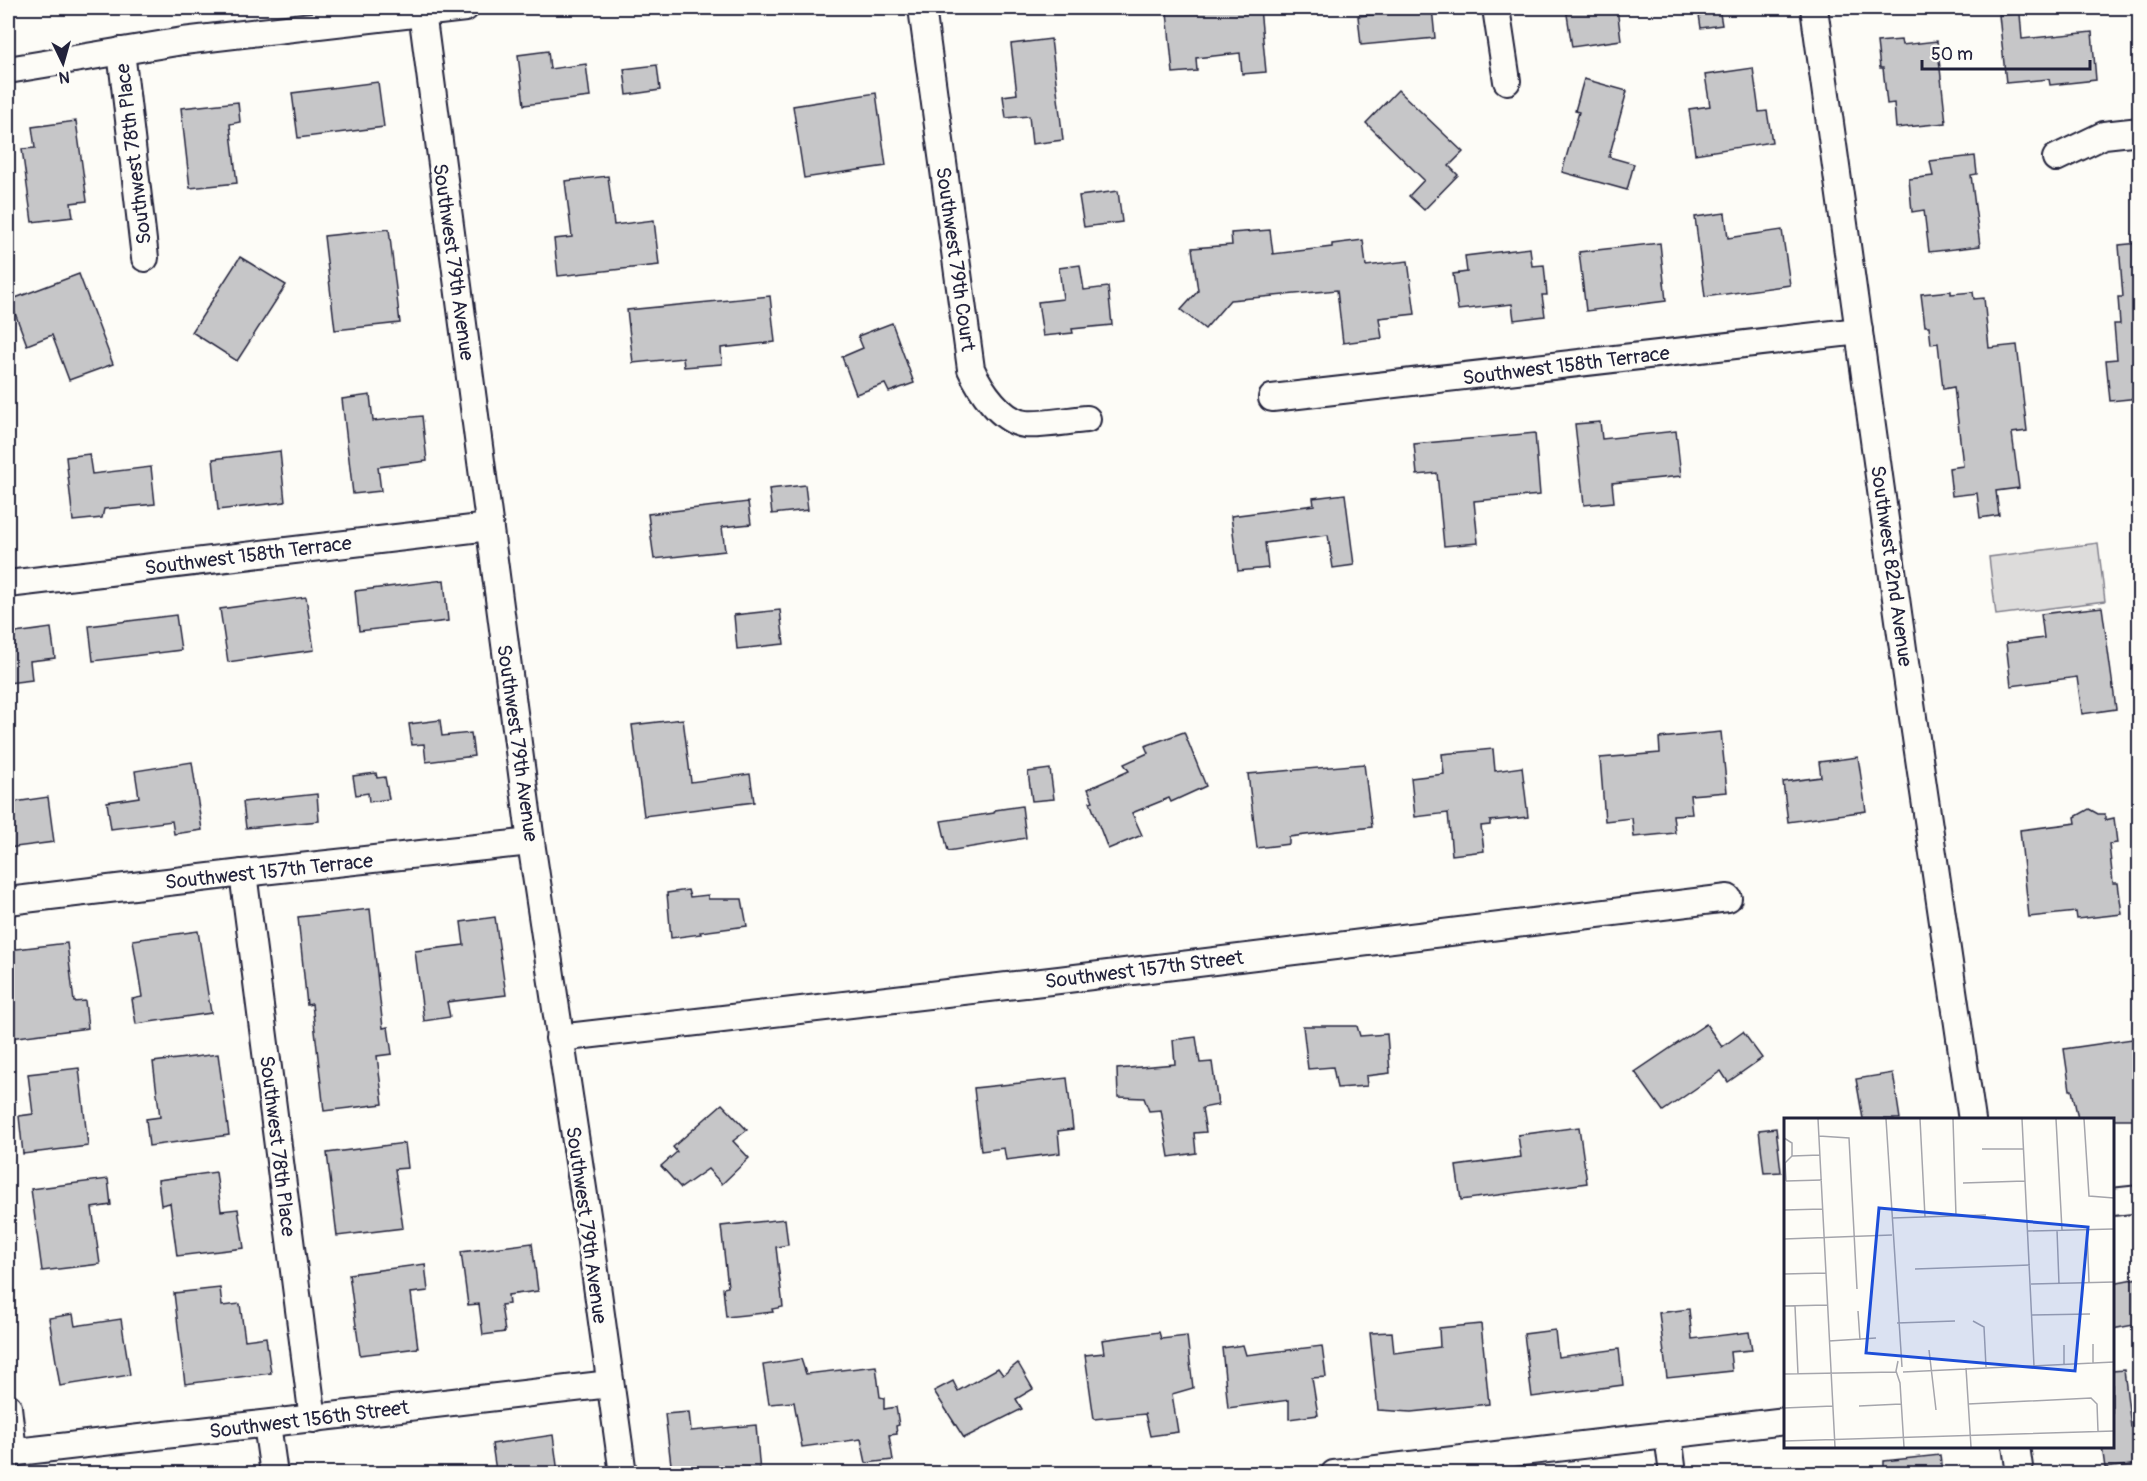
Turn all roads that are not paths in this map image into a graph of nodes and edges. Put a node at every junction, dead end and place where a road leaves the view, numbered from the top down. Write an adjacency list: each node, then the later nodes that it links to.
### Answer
1 (465, 8): 5 (street)
2 (922, 8): 14 (street, Southwest 79th Court)
3 (1496, 8): 8 (street)
4 (1813, 9): 12 (street, Southwest 82nd Avenue)
5 (422, 12): 6 (street); 15 (street, Southwest 79th Avenue)
6 (121, 51): 7 (street); 11 (street, Southwest 78th Place)
7 (8, 70)
8 (1507, 81)
9 (2139, 130): 10 (street)
10 (2056, 158)
11 (145, 258)
12 (1859, 331): 13 (street, Southwest 158th Terrace); 22 (street, Southwest 82nd Avenue)
13 (1272, 398)
14 (1087, 419)
15 (489, 527): 16 (street, Southwest 158th Terrace); 17 (street, Southwest 79th Avenue)
16 (8, 584)
17 (531, 842): 18 (street, Southwest 157th Terrace); 21 (street, Southwest 79th Avenue)
18 (243, 873): 20 (street, Southwest 157th Terrace); 27 (street, Southwest 78th Place)
19 (1728, 898): 21 (street, Southwest 157th Street)
20 (8, 901)
21 (559, 1038): 25 (street, Southwest 79th Avenue)
22 (1972, 1118)
23 (2139, 1199): 24 (street)
24 (2114, 1202)
25 (610, 1384): 27 (street, Southwest 156th Street); 35 (street, Southwest 79th Avenue)
26 (8, 1407): 32 (street)
27 (313, 1419): 29 (street, Southwest 156th Street)
28 (1784, 1421): 30 (street)
29 (267, 1424): 32 (street, Southwest 156th Street); 34 (street)
30 (1668, 1435): 33 (street); 37 (street)
31 (2016, 1448): 38 (street)
32 (10, 1453)
33 (1359, 1472): 36 (street)
34 (274, 1473)
35 (623, 1473)
36 (1334, 1473)
37 (1673, 1473)
38 (2020, 1473)

